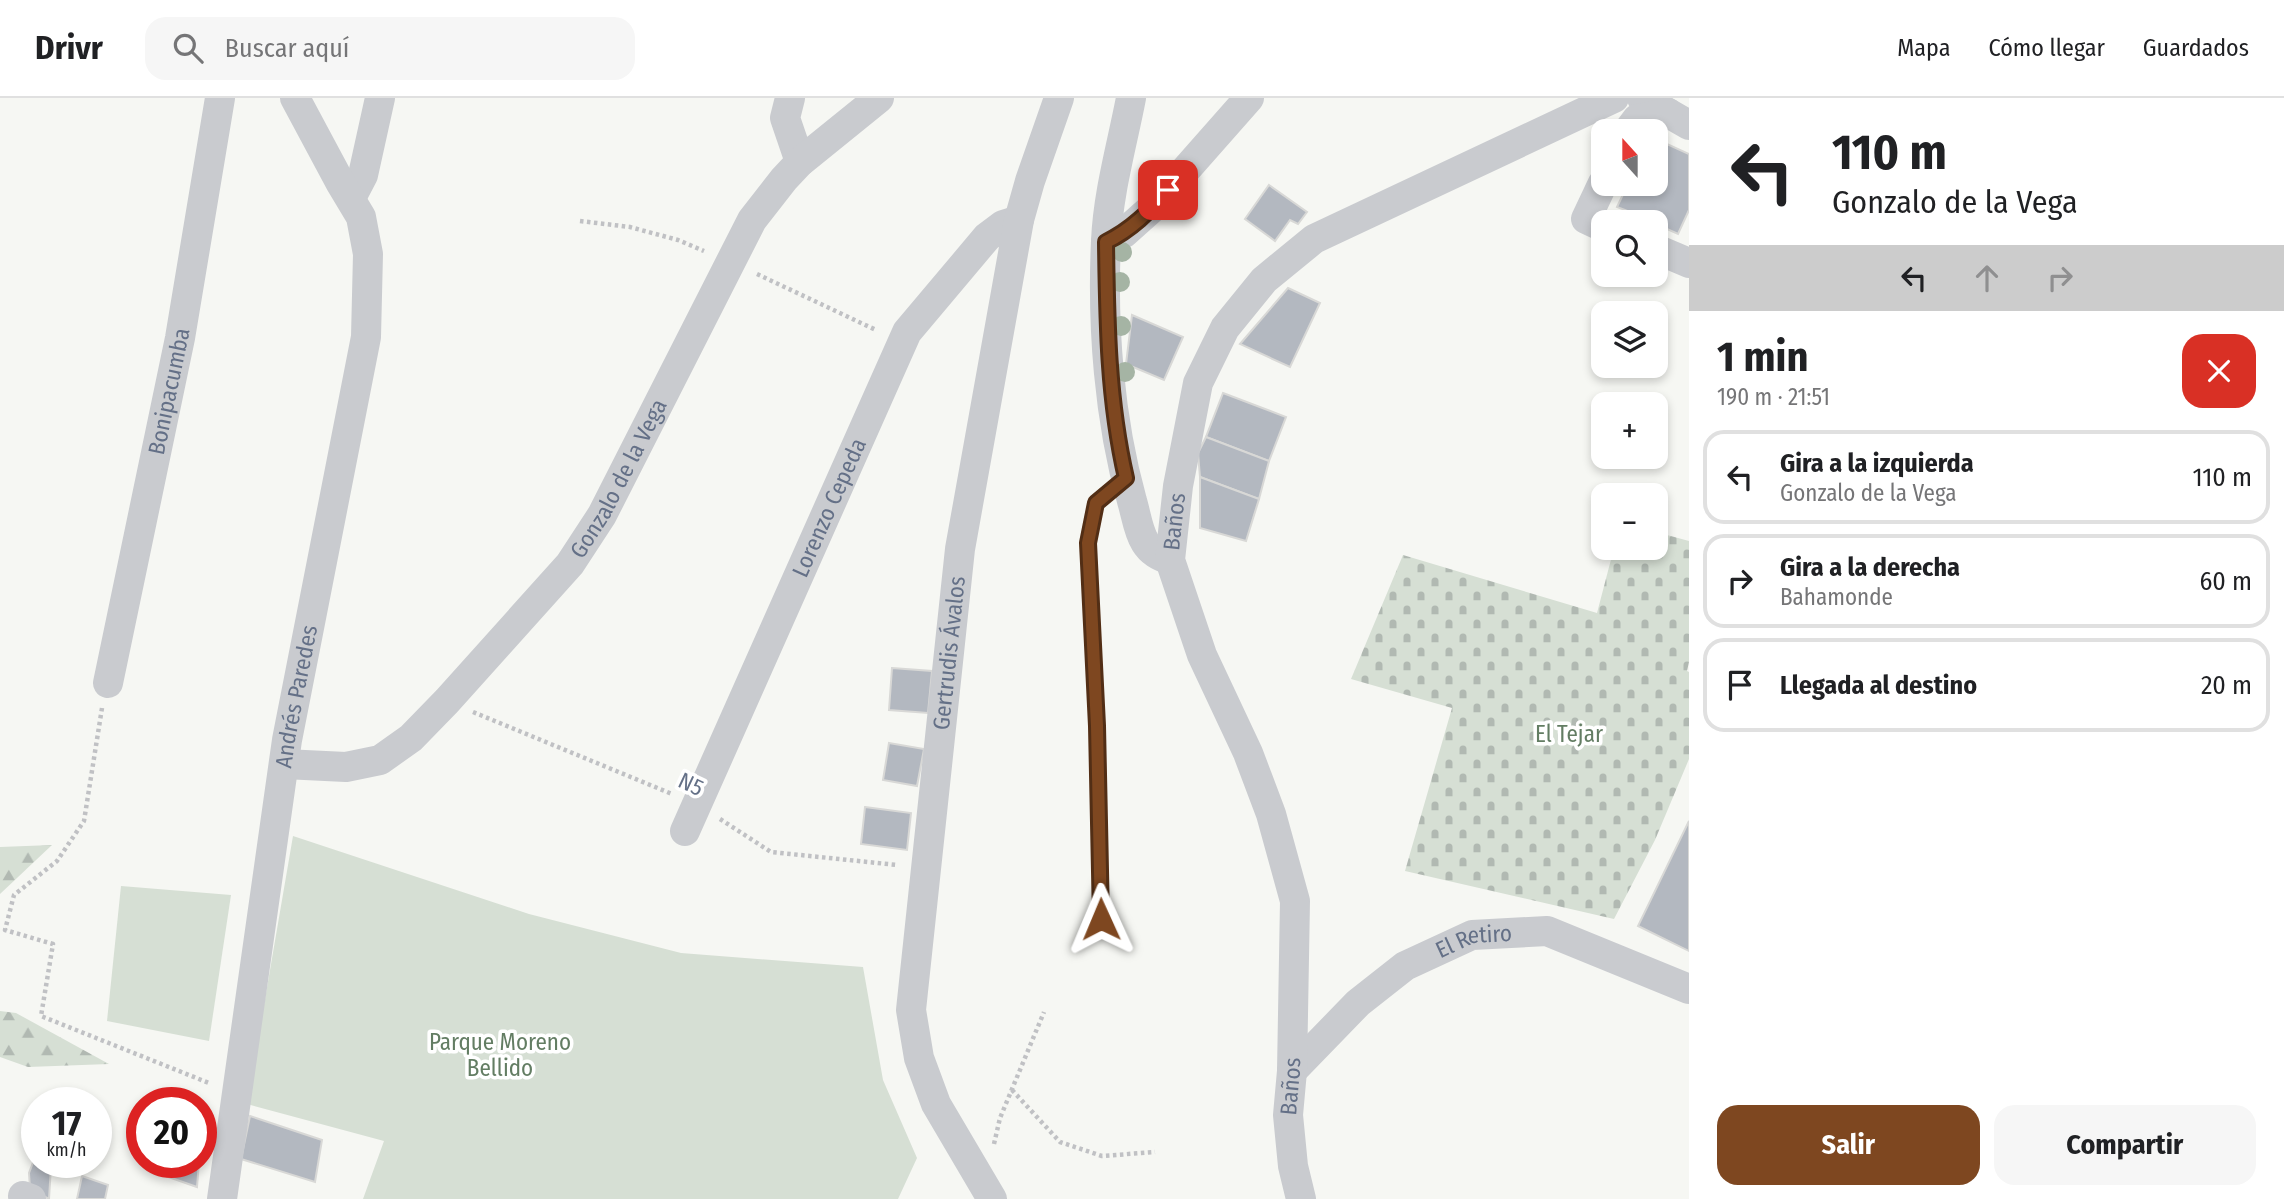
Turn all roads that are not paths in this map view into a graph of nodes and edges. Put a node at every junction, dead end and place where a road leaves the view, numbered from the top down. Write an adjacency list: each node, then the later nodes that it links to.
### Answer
1 (220, 98): 20 (street, Bonipacumba)
2 (295, 98): 13 (street, Andrés Paredes)
3 (380, 98): 13 (street)
4 (790, 98): 12 (street)
5 (879, 98): 12 (street, Gonzalo de la Vega)
6 (1059, 98): 14 (street, Gertrudis Ávalos)
7 (1131, 98): 15 (street)
8 (1249, 98): 15 (street)
9 (1614, 98): 19 (street, Baños)
10 (1666, 112): 11 (street)
11 (1637, 119)
12 (800, 162): 21 (street, Gonzalo de la Vega)
13 (351, 198): 21 (street, Andrés Paredes)
14 (1019, 220): 22 (street, Lorenzo Cepeda); 27 (street, Gertrudis Ávalos)
15 (1106, 242): 18 (street)
16 (1668, 254): 17 (street)
17 (1689, 263)
18 (1126, 478): 19 (street); 23 (lane)
19 (1170, 561): 25 (street, Baños)
20 (108, 683)
21 (284, 764): 26 (street, Andrés Paredes)
22 (685, 831)
23 (1101, 919)
24 (1689, 989): 25 (street, El Retiro)
25 (1292, 1071): 28 (street, Baños)
26 (222, 1199)
27 (992, 1199)
28 (1301, 1199)

